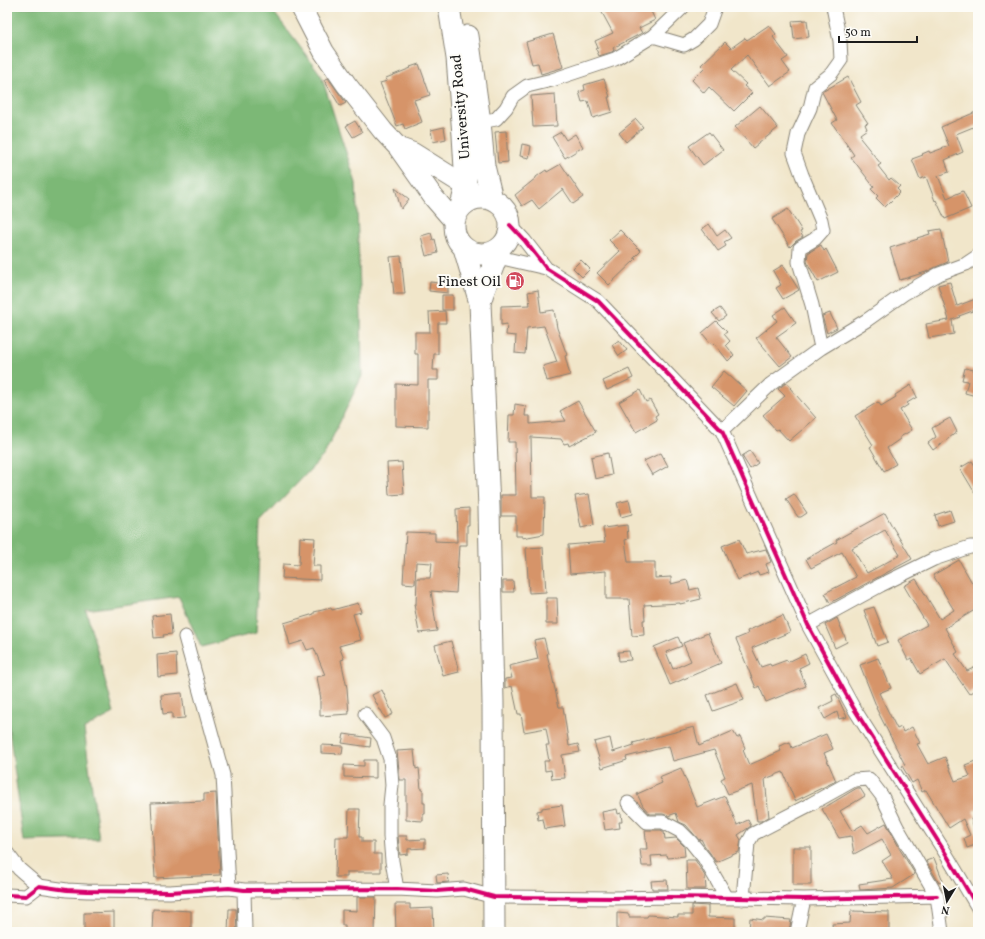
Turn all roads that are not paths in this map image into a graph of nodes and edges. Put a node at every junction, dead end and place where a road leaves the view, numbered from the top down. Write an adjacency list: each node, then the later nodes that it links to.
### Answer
1 (448, 7): 10 (highway, University Road)
2 (463, 7): 8 (highway, University Road)
3 (683, 7): 7 (street)
4 (715, 7): 7 (street)
5 (833, 7): 17 (street)
6 (300, 8): 9 (main road)
7 (652, 36): 8 (street)
8 (480, 122): 10 (highway, University Road)
9 (398, 148): 10 (main road); 10 (main road)
10 (470, 202): 11 (highway); 12 (highway)
11 (510, 225): 13 (highway); 15 (street)
12 (464, 248): 13 (highway); 16 (highway)
13 (494, 253): 15 (street); 16 (highway)
14 (978, 256): 17 (street)
15 (546, 268): 18 (street)
16 (480, 303): 31 (highway)
17 (821, 348): 18 (street)
18 (722, 431): 20 (street)
19 (978, 547): 20 (street)
20 (808, 625): 35 (street)
21 (185, 637): 26 (street)
22 (365, 714): 27 (street)
23 (628, 803): 32 (street)
24 (7, 853): 25 (street)
25 (39, 886): 26 (street); 29 (street)
26 (229, 888): 28 (street)
27 (397, 889): 28 (street); 31 (street)
28 (244, 890): 36 (street)
29 (7, 895)
30 (937, 896): 33 (street); 34 (street); 39 (street)
31 (494, 897): 32 (street); 37 (highway)
32 (727, 898): 33 (street)
33 (742, 899): 34 (street)
34 (804, 899): 38 (street)
35 (978, 908)
36 (245, 932)
37 (494, 932)
38 (797, 932)
39 (942, 932)

